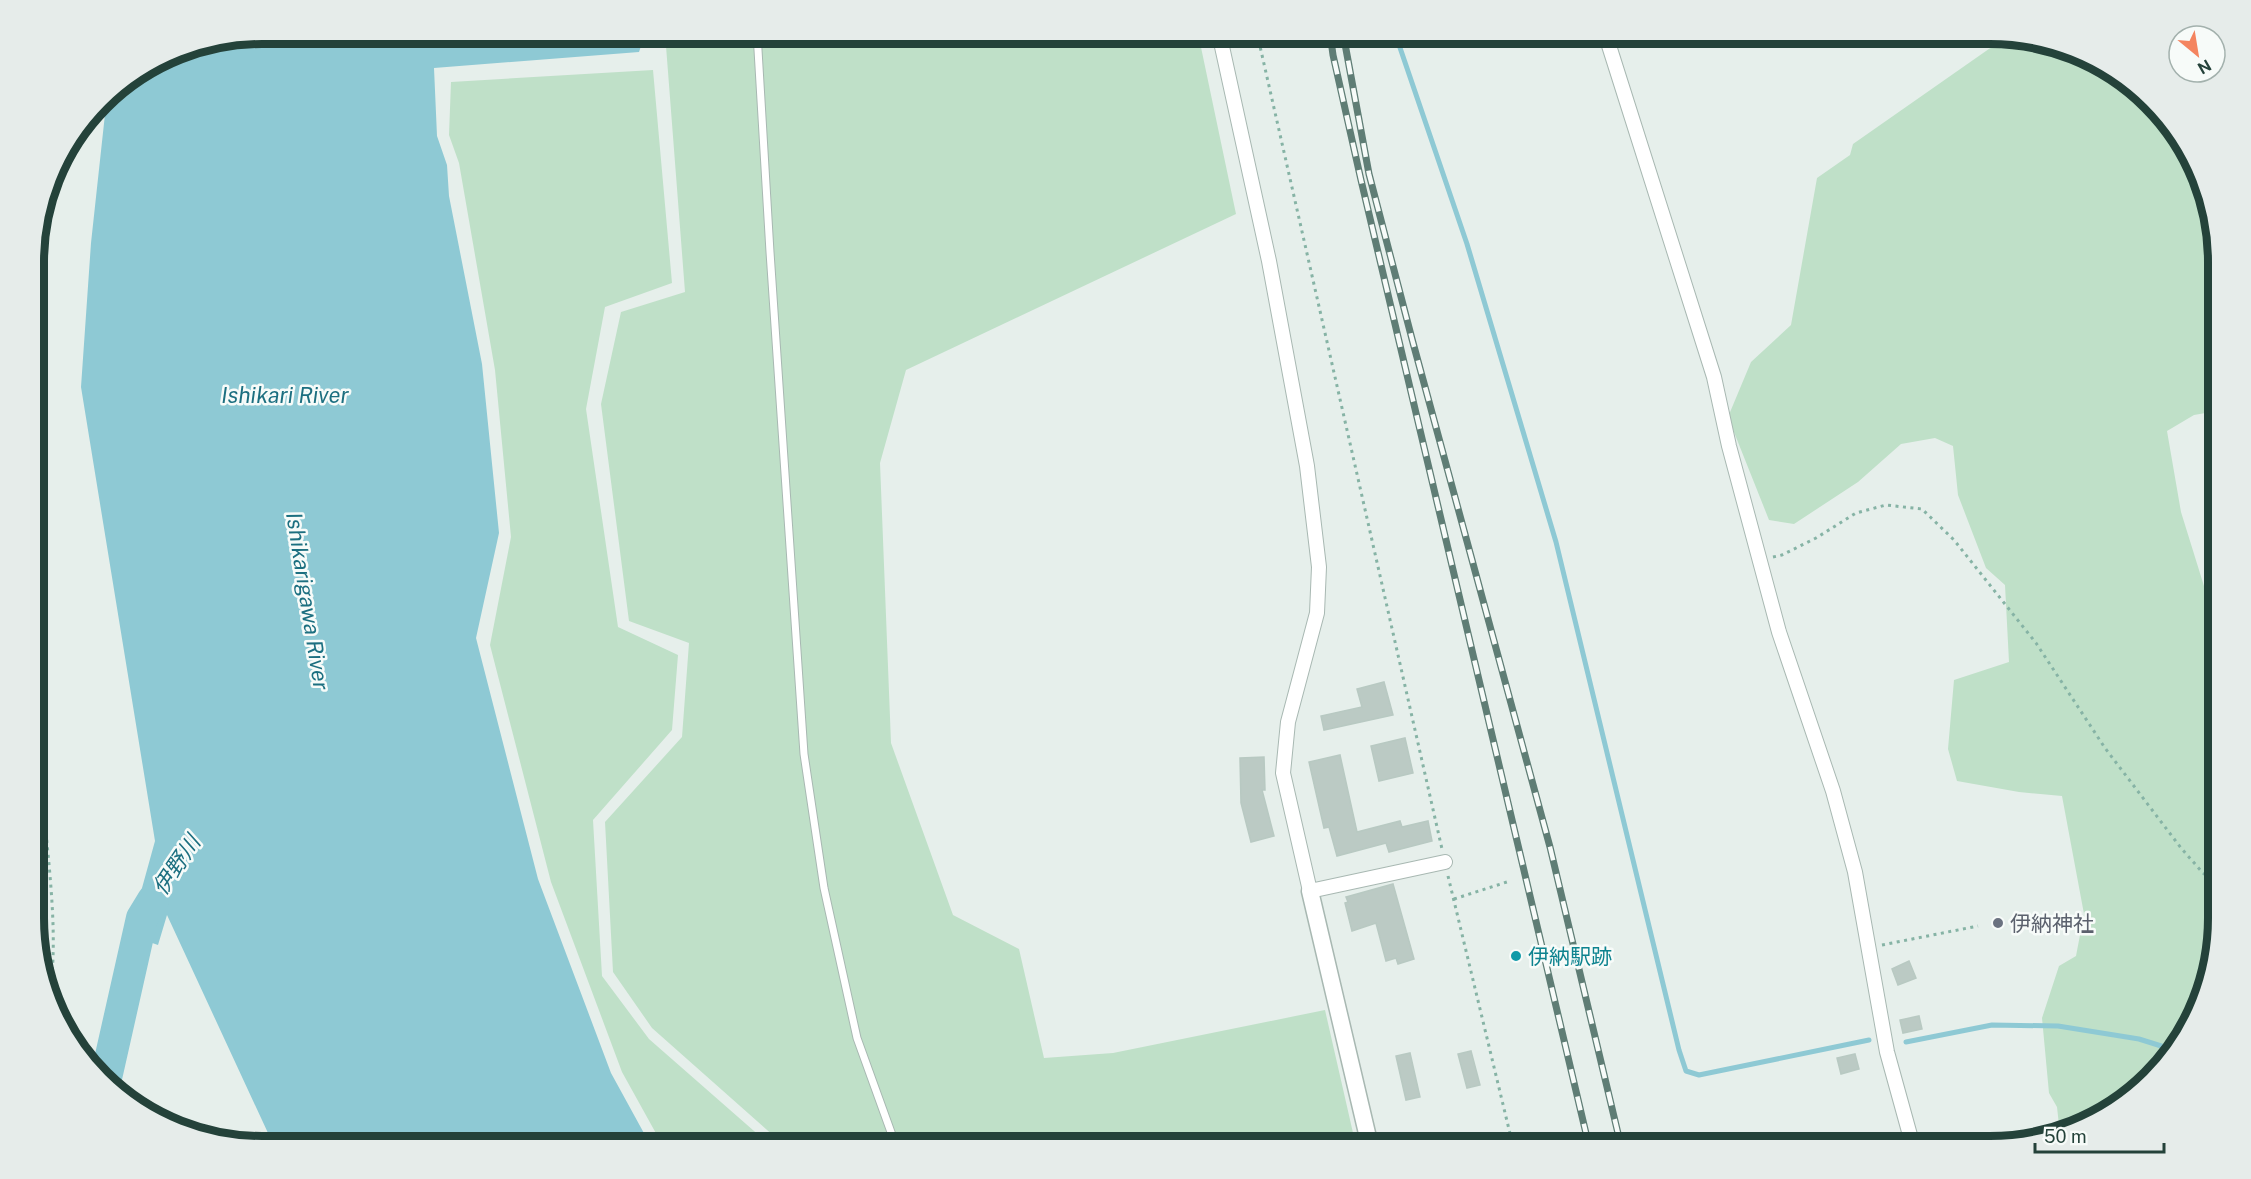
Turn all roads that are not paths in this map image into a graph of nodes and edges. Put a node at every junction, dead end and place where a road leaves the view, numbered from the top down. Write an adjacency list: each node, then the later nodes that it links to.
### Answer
1 (758, 44): 6 (lane)
2 (1221, 44): 5 (street)
3 (1608, 44): 8 (street)
4 (1445, 862): 5 (street)
5 (1310, 891): 7 (street)
6 (892, 1136)
7 (1368, 1136)
8 (1910, 1136)

